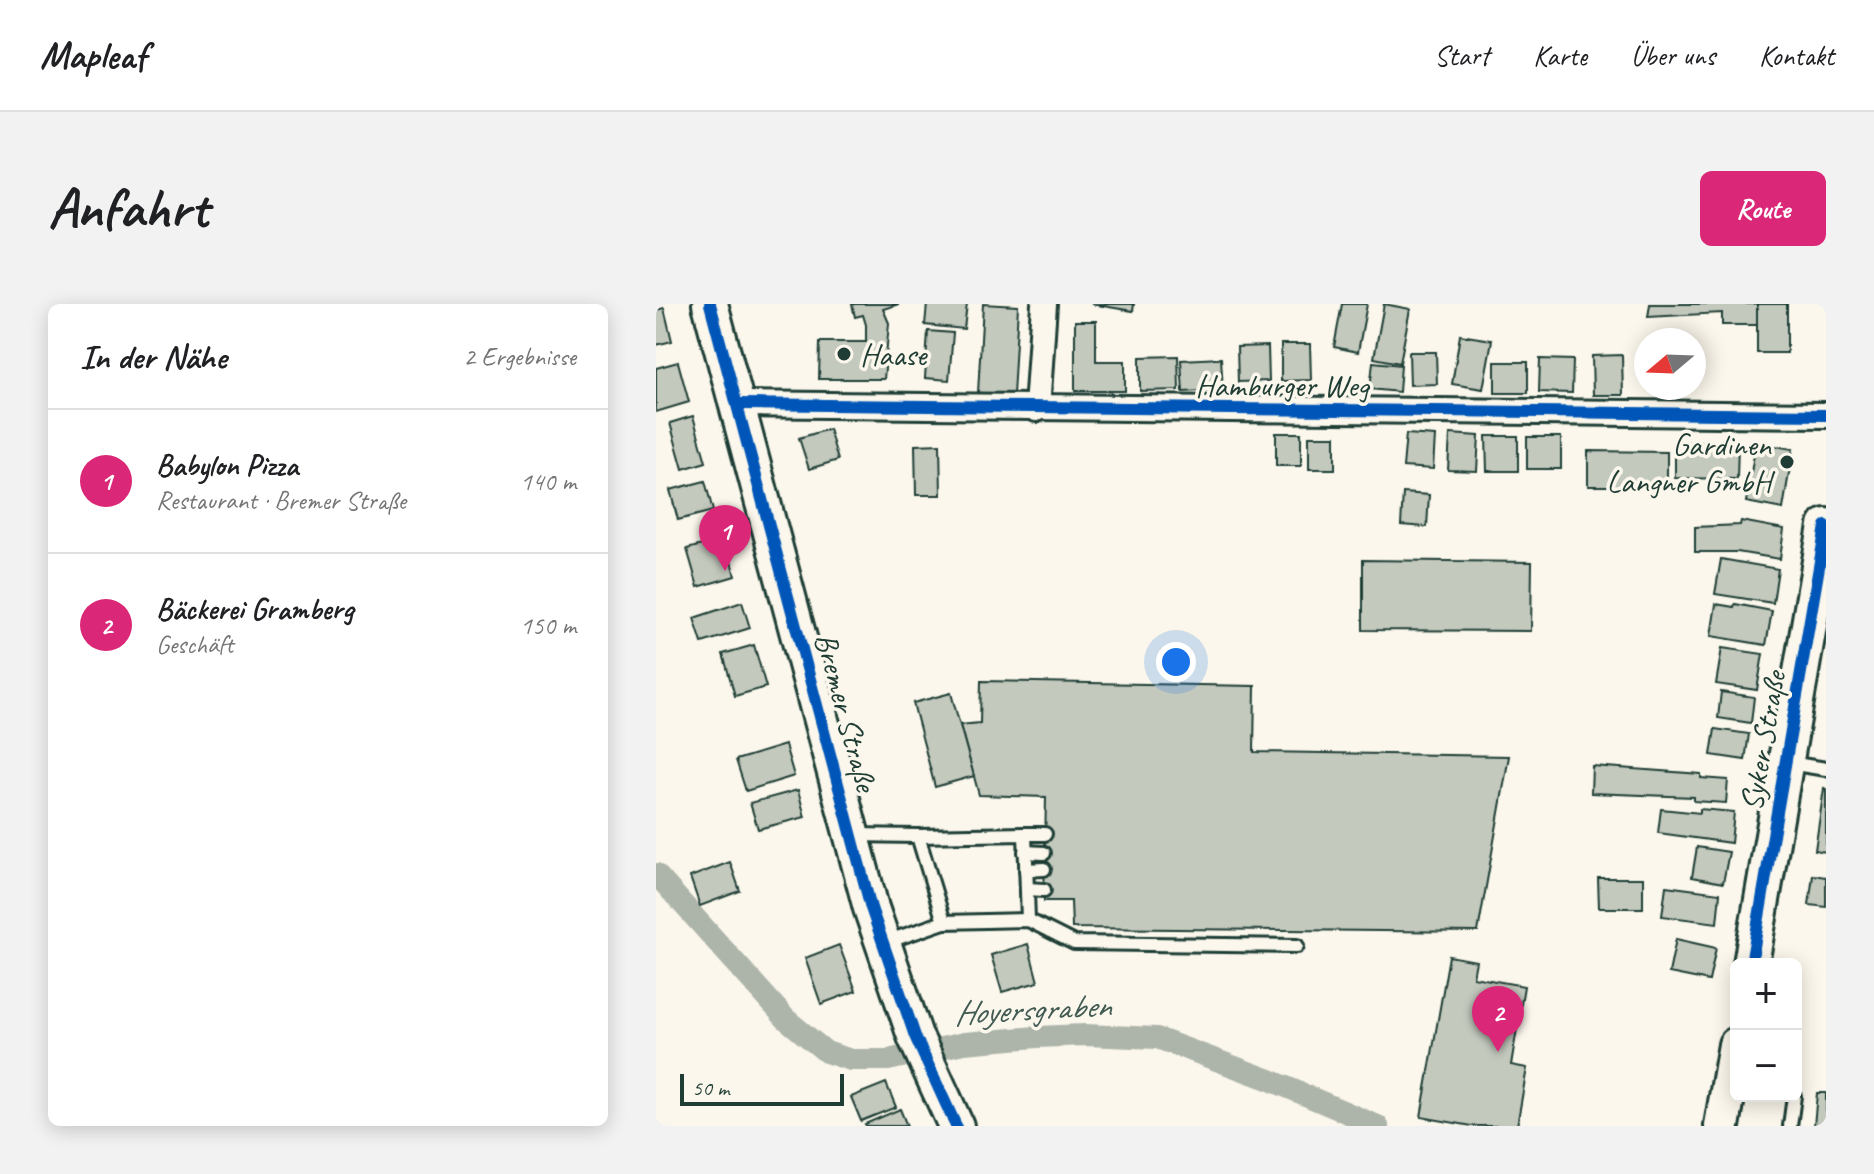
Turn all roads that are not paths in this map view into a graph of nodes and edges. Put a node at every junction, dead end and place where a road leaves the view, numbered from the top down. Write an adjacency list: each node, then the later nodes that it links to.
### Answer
1 (710, 304): 3 (main road, Bremer Straße)
2 (1044, 304): 4 (street)
3 (738, 404): 4 (street, Hamburger Weg); 11 (main road, Bremer Straße)
4 (1037, 409): 5 (street, Hamburger Weg)
5 (1826, 415)
6 (1826, 526): 7 (main road, Syker Straße)
7 (1786, 762): 8 (lane); 25 (main road, Syker Straße)
8 (1826, 769)
9 (1025, 834): 10 (lane); 12 (lane); 13 (lane)
10 (1045, 834)
11 (852, 835): 12 (lane); 22 (main road, Bremer Straße)
12 (918, 836): 20 (lane)
13 (1025, 852): 14 (lane); 16 (lane)
14 (1044, 853)
15 (1044, 869): 16 (lane)
16 (1026, 870): 17 (lane)
17 (1027, 889): 18 (lane); 19 (lane)
18 (1044, 890)
19 (1028, 920): 20 (lane); 23 (lane)
20 (944, 922): 22 (lane)
21 (1234, 930): 23 (lane)
22 (883, 943): 28 (main road, Bremer Straße)
23 (1229, 945): 24 (lane)
24 (1297, 946)
25 (1752, 958)
26 (1730, 1093): 29 (main road)
27 (1793, 1102): 30 (lane)
28 (956, 1126)
29 (1722, 1126)
30 (1790, 1126)

